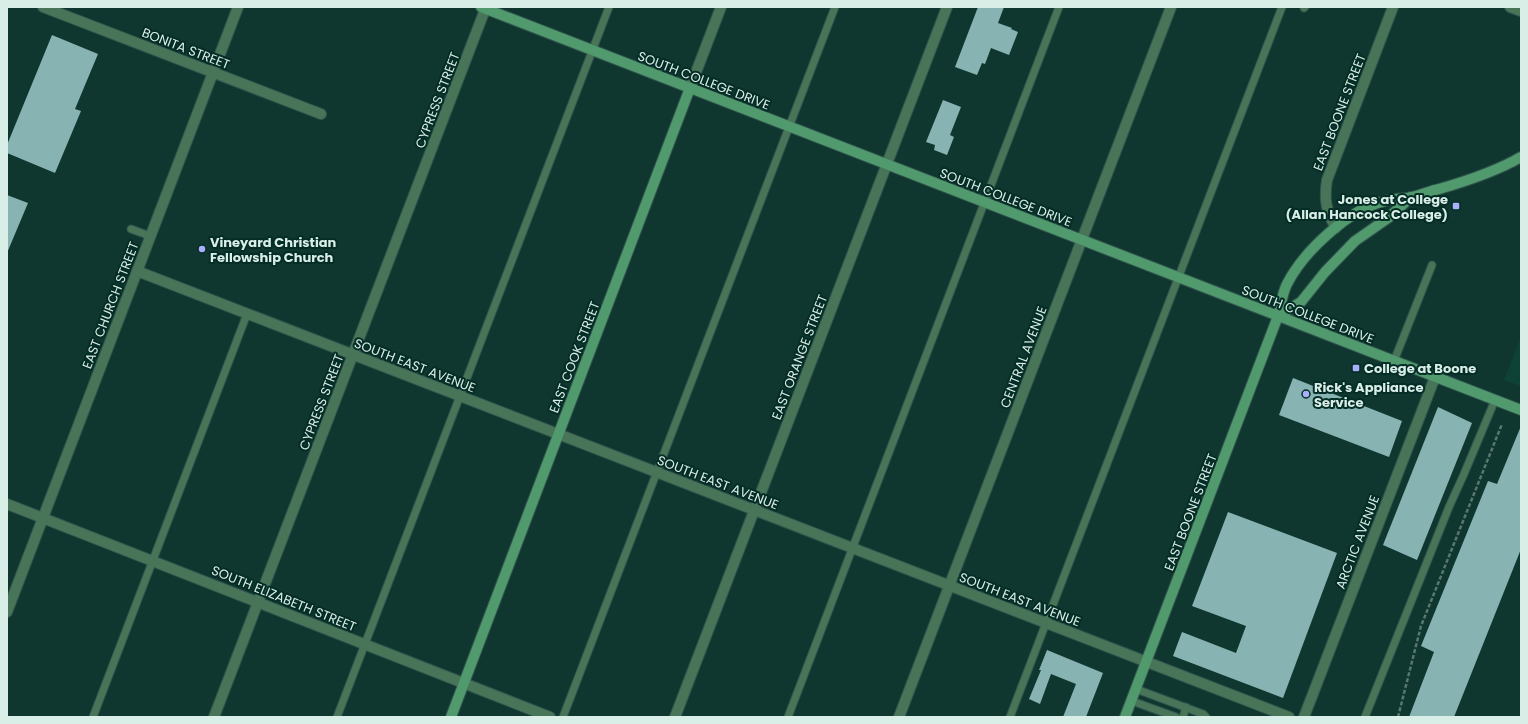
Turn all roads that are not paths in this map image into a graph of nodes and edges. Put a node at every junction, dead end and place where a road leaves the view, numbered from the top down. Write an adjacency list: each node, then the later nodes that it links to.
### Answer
1 (43, 7): 15 (street, BONITA STREET)
2 (238, 7): 15 (street, EAST CHURCH STREET)
3 (609, 7): 14 (lane)
4 (721, 7): 16 (street, EAST COOK STREET)
5 (835, 7): 18 (lane)
6 (947, 7): 20 (street, EAST ORANGE STREET)
7 (1059, 7): 22 (lane)
8 (1171, 7): 26 (street, CENTRAL AVENUE)
9 (1282, 7): 29 (lane)
10 (1393, 7): 23 (street, EAST BOONE STREET)
11 (1510, 7): 13 (street)
12 (484, 8): 14 (street, SOUTH COLLEGE DRIVE); 32 (street, CYPRESS STREET)
13 (1521, 11)
14 (592, 50): 16 (street, SOUTH COLLEGE DRIVE); 35 (lane)
15 (212, 72): 17 (street, BONITA STREET); 25 (street, EAST CHURCH STREET)
16 (690, 88): 18 (street, SOUTH COLLEGE DRIVE); 38 (street, EAST COOK STREET)
17 (321, 114)
18 (789, 127): 20 (street, SOUTH COLLEGE DRIVE); 39 (lane)
19 (1521, 157): 21 (street, EAST BOONE STREET)
20 (887, 165): 22 (street, SOUTH COLLEGE DRIVE); 41 (street, EAST ORANGE STREET)
21 (1411, 197): 23 (street, EAST BOONE STREET); 31 (street)
22 (984, 202): 26 (street, SOUTH COLLEGE DRIVE); 43 (lane)
23 (1336, 228): 31 (street, EAST BOONE STREET)
24 (131, 229): 25 (lane)
25 (150, 236): 28 (street, EAST CHURCH STREET)
26 (1082, 240): 29 (street, SOUTH COLLEGE DRIVE); 45 (street, CENTRAL AVENUE)
27 (1432, 265): 33 (lane)
28 (137, 271): 30 (street, SOUTH EAST AVENUE); 42 (street, EAST CHURCH STREET)
29 (1178, 278): 31 (street, SOUTH COLLEGE DRIVE); 48 (lane)
30 (247, 314): 32 (street, SOUTH EAST AVENUE); 44 (lane)
31 (1278, 316): 33 (street, SOUTH COLLEGE DRIVE); 50 (street, EAST BOONE STREET)
32 (353, 355): 35 (street, SOUTH EAST AVENUE); 46 (street, CYPRESS STREET)
33 (1394, 361): 34 (street, SOUTH COLLEGE DRIVE)
34 (1435, 377): 36 (street, SOUTH COLLEGE DRIVE); 70 (street, ARCTIC AVENUE)
35 (460, 396): 38 (street, SOUTH EAST AVENUE); 49 (lane)
36 (1495, 400): 37 (street, SOUTH COLLEGE DRIVE); 71 (lane)
37 (1521, 410)
38 (558, 434): 39 (street, SOUTH EAST AVENUE); 51 (street, EAST COOK STREET)
39 (657, 472): 41 (street, SOUTH EAST AVENUE); 60 (lane)
40 (7, 504): 42 (street, SOUTH ELIZABETH STREET)
41 (754, 510): 43 (street, SOUTH EAST AVENUE); 61 (street, EAST ORANGE STREET)
42 (43, 517): 44 (street, SOUTH ELIZABETH STREET); 47 (street, EAST CHURCH STREET)
43 (852, 548): 45 (street, SOUTH EAST AVENUE); 62 (lane)
44 (153, 560): 46 (street, SOUTH ELIZABETH STREET); 55 (lane)
45 (950, 586): 48 (street, SOUTH EAST AVENUE); 63 (street, CENTRAL AVENUE)
46 (258, 602): 49 (street, SOUTH ELIZABETH STREET); 56 (street, CYPRESS STREET)
47 (7, 612)
48 (1046, 623): 50 (street, SOUTH EAST AVENUE); 64 (lane)
49 (365, 644): 51 (street, SOUTH ELIZABETH STREET); 57 (lane)
50 (1147, 662): 52 (street, EAST BOONE STREET); 69 (street, SOUTH EAST AVENUE)
51 (464, 683): 58 (street, EAST COOK STREET); 59 (street, SOUTH ELIZABETH STREET)
52 (1136, 689): 53 (street, EAST BOONE STREET); 54 (lane)
53 (1132, 700): 65 (street, EAST BOONE STREET); 66 (lane)
54 (1186, 707): 67 (lane); 68 (lane)
55 (93, 717)
56 (214, 717)
57 (337, 717)
58 (451, 717)
59 (550, 717)
60 (563, 717)
61 (675, 717)
62 (788, 717)
63 (899, 717)
64 (1010, 717)
65 (1125, 717)
66 (1176, 717)
67 (1183, 717)
68 (1206, 717)
69 (1289, 717)
70 (1304, 717)
71 (1365, 717)

